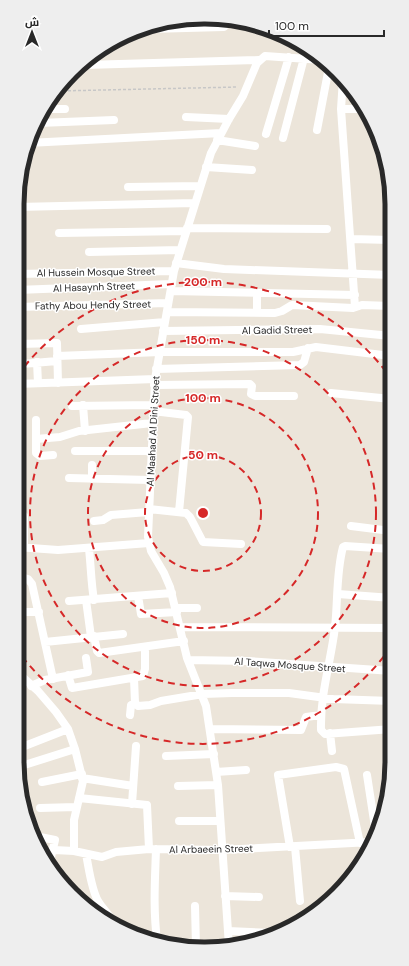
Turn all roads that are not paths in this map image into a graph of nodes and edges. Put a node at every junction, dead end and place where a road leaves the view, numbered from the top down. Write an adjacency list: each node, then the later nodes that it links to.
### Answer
1 (224, 27): 2 (street)
2 (163, 29)
3 (289, 57): 4 (street); 6 (street); 19 (street)
4 (304, 58): 5 (street); 21 (street)
5 (311, 59)
6 (259, 60): 7 (street); 15 (street, Al Maahad Al Dini Street)
7 (90, 65)
8 (328, 73): 18 (street)
9 (342, 88): 12 (street)
10 (51, 109): 11 (street)
11 (65, 109)
12 (341, 109): 13 (street); 33 (street)
13 (358, 109)
14 (186, 117): 15 (street)
15 (229, 119): 20 (street, Al Maahad Al Dini Street)
16 (114, 120): 17 (street)
17 (44, 123)
18 (317, 130)
19 (266, 134)
20 (219, 136): 22 (street); 23 (street); 24 (street, Al Maahad Al Dini Street)
21 (283, 138)
22 (35, 143)
23 (255, 146)
24 (206, 167): 25 (street); 26 (street, Al Maahad Al Dini Street)
25 (252, 170)
26 (200, 186): 27 (street); 28 (street, Al Maahad Al Dini Street)
27 (128, 187)
28 (194, 203): 29 (street); 30 (street, Al Maahad Al Dini Street)
29 (24, 207)
30 (187, 229): 31 (street); 32 (street); 35 (street, Al Maahad Al Dini Street)
31 (327, 229)
32 (59, 232)
33 (351, 239): 34 (street); 39 (street)
34 (385, 240)
35 (180, 250): 36 (street); 37 (street, Al Maahad Al Dini Street)
36 (89, 252)
37 (175, 267): 38 (street, Al Hussein Mosque Street); 39 (street, Al Hussein Mosque Street); 41 (street, Al Maahad Al Dini Street)
38 (24, 274)
39 (354, 274): 40 (street, Al Hussein Mosque Street); 44 (street)
40 (385, 275)
41 (171, 288): 42 (street, Al Hasaynh Street); 43 (street, Al Hasaynh Street); 45 (street, Al Maahad Al Dini Street)
42 (24, 290)
43 (257, 294): 44 (street, Al Hasaynh Street); 50 (street)
44 (355, 295): 48 (street)
45 (168, 303): 47 (street, Fathy Abou Hendy Street); 49 (street, Al Maahad Al Dini Street)
46 (385, 306): 48 (street)
47 (24, 307)
48 (355, 307): 50 (street)
49 (167, 312): 50 (street); 51 (street, Al Maahad Al Dini Street)
50 (257, 313)
51 (165, 322): 52 (street); 53 (street, Al Maahad Al Dini Street)
52 (81, 329)
53 (164, 331): 54 (street, Al Gadid Street); 57 (street, Al Maahad Al Dini Street)
54 (385, 335)
55 (24, 344): 59 (street)
56 (308, 348): 57 (street); 58 (street); 62 (street)
57 (160, 352): 59 (street); 62 (street, Al Maahad Al Dini Street)
58 (385, 355)
59 (57, 358): 60 (street); 65 (street)
60 (37, 362): 61 (street); 64 (street)
61 (24, 363)
62 (156, 369): 63 (street, Al Maahad Al Dini Street)
63 (154, 382): 65 (street); 68 (street); 72 (street, Al Maahad Al Dini Street)
64 (38, 383): 65 (street); 66 (street)
65 (58, 383)
66 (24, 384)
67 (331, 393): 69 (street)
68 (294, 396)
69 (385, 398)
70 (83, 405): 71 (street); 72 (street); 75 (street)
71 (72, 406)
72 (153, 408): 74 (street, Al Maahad Al Dini Street); 85 (street)
73 (36, 420): 76 (street)
74 (152, 423): 75 (street); 78 (street, Al Maahad Al Dini Street)
75 (84, 431): 76 (street)
76 (36, 439): 79 (street)
77 (75, 451): 78 (street)
78 (151, 451): 83 (street, Al Maahad Al Dini Street)
79 (53, 455)
80 (92, 465): 82 (street)
81 (69, 478): 82 (street)
82 (92, 479): 83 (street)
83 (150, 480): 84 (street, Al Maahad Al Dini Street)
84 (148, 510): 85 (street); 86 (street); 89 (street, Al Maahad Al Dini Street)
85 (179, 512): 90 (street)
86 (94, 521)
87 (351, 526): 88 (street)
88 (385, 529)
89 (149, 543): 92 (street); 95 (street, Al Maahad Al Dini Street)
90 (241, 544)
91 (24, 548): 92 (street)
92 (89, 549): 99 (street)
93 (385, 549): 96 (street)
94 (24, 579): 104 (street)
95 (172, 593): 97 (street); 102 (street, Al Maahad Al Dini Street)
96 (338, 594): 98 (street); 106 (street)
97 (138, 596): 99 (street); 102 (street)
98 (385, 597)
99 (90, 600): 100 (street); 109 (street)
100 (70, 601)
101 (197, 608): 102 (street)
102 (176, 610): 105 (street, Al Maahad Al Dini Street)
103 (24, 612): 104 (street)
104 (39, 612): 111 (street)
105 (180, 627): 106 (street); 110 (street, Al Maahad Al Dini Street)
106 (335, 628): 107 (street); 115 (street)
107 (385, 628)
108 (123, 634): 109 (street)
109 (93, 636): 111 (street); 112 (street)
110 (184, 641): 112 (street); 114 (street, Al Maahad Al Dini Street)
111 (45, 642): 120 (street)
112 (145, 647): 118 (street)
113 (86, 658): 117 (street)
114 (188, 660): 115 (street, Al Taqwa Mosque Street); 122 (street, Al Maahad Al Dini Street)
115 (327, 666): 116 (street, Al Taqwa Mosque Street); 123 (street)
116 (385, 670)
117 (68, 676): 118 (street); 120 (street)
118 (134, 678): 125 (street)
119 (24, 679): 121 (street)
120 (53, 679): 121 (street)
121 (31, 686): 128 (street)
122 (202, 694): 123 (street); 125 (street); 129 (street, Al Maahad Al Dini Street)
123 (323, 697): 124 (street); 127 (street)
124 (385, 701)
125 (135, 703): 126 (street)
126 (130, 715)
127 (321, 715): 129 (street); 131 (street)
128 (68, 729): 132 (street); 134 (street)
129 (211, 729): 136 (street, Al Maahad Al Dini Street)
130 (385, 729): 131 (street)
131 (330, 733): 135 (street)
132 (24, 746)
133 (136, 746): 145 (street)
134 (75, 749): 138 (street); 141 (street)
135 (332, 750)
136 (214, 754): 137 (street); 140 (street, Al Maahad Al Dini Street)
137 (166, 756)
138 (24, 765)
139 (246, 770): 140 (street)
140 (216, 772): 144 (street, Al Maahad Al Dini Street)
141 (82, 776): 143 (street); 145 (street); 147 (street)
142 (367, 776): 153 (street)
143 (42, 782)
144 (218, 785): 146 (street); 152 (street, Al Maahad Al Dini Street)
145 (133, 786): 148 (street)
146 (178, 786)
147 (79, 798): 148 (street); 149 (street)
148 (132, 804): 158 (street)
149 (76, 807): 150 (street); 161 (street)
150 (40, 808)
151 (179, 821): 152 (street)
152 (220, 821): 160 (street, Al Maahad Al Dini Street)
153 (374, 822)
154 (41, 837): 159 (street)
155 (360, 843): 156 (street, Al Arbaeein Street); 157 (street, Al Arbaeein Street); 157 (street)
156 (365, 843)
157 (293, 847): 160 (street, Al Arbaeein Street); 166 (street)
158 (153, 849): 160 (street, Al Arbaeein Street); 162 (street, Al Arbaeein Street); 171 (street)
159 (54, 850): 161 (street, Al Arbaeein Street); 163 (street)
160 (222, 850): 164 (street, Al Maahad Al Dini Street)
161 (74, 851): 162 (street, Al Arbaeein Street)
162 (86, 854): 168 (street)
163 (51, 857)
164 (225, 896): 165 (street); 169 (street, Al Maahad Al Dini Street)
165 (259, 897)
166 (300, 902)
167 (195, 906): 173 (street)
168 (109, 915)
169 (228, 931): 170 (street); 172 (street, Al Maahad Al Dini Street)
170 (262, 932)
171 (157, 936)
172 (229, 940)
173 (196, 942)

